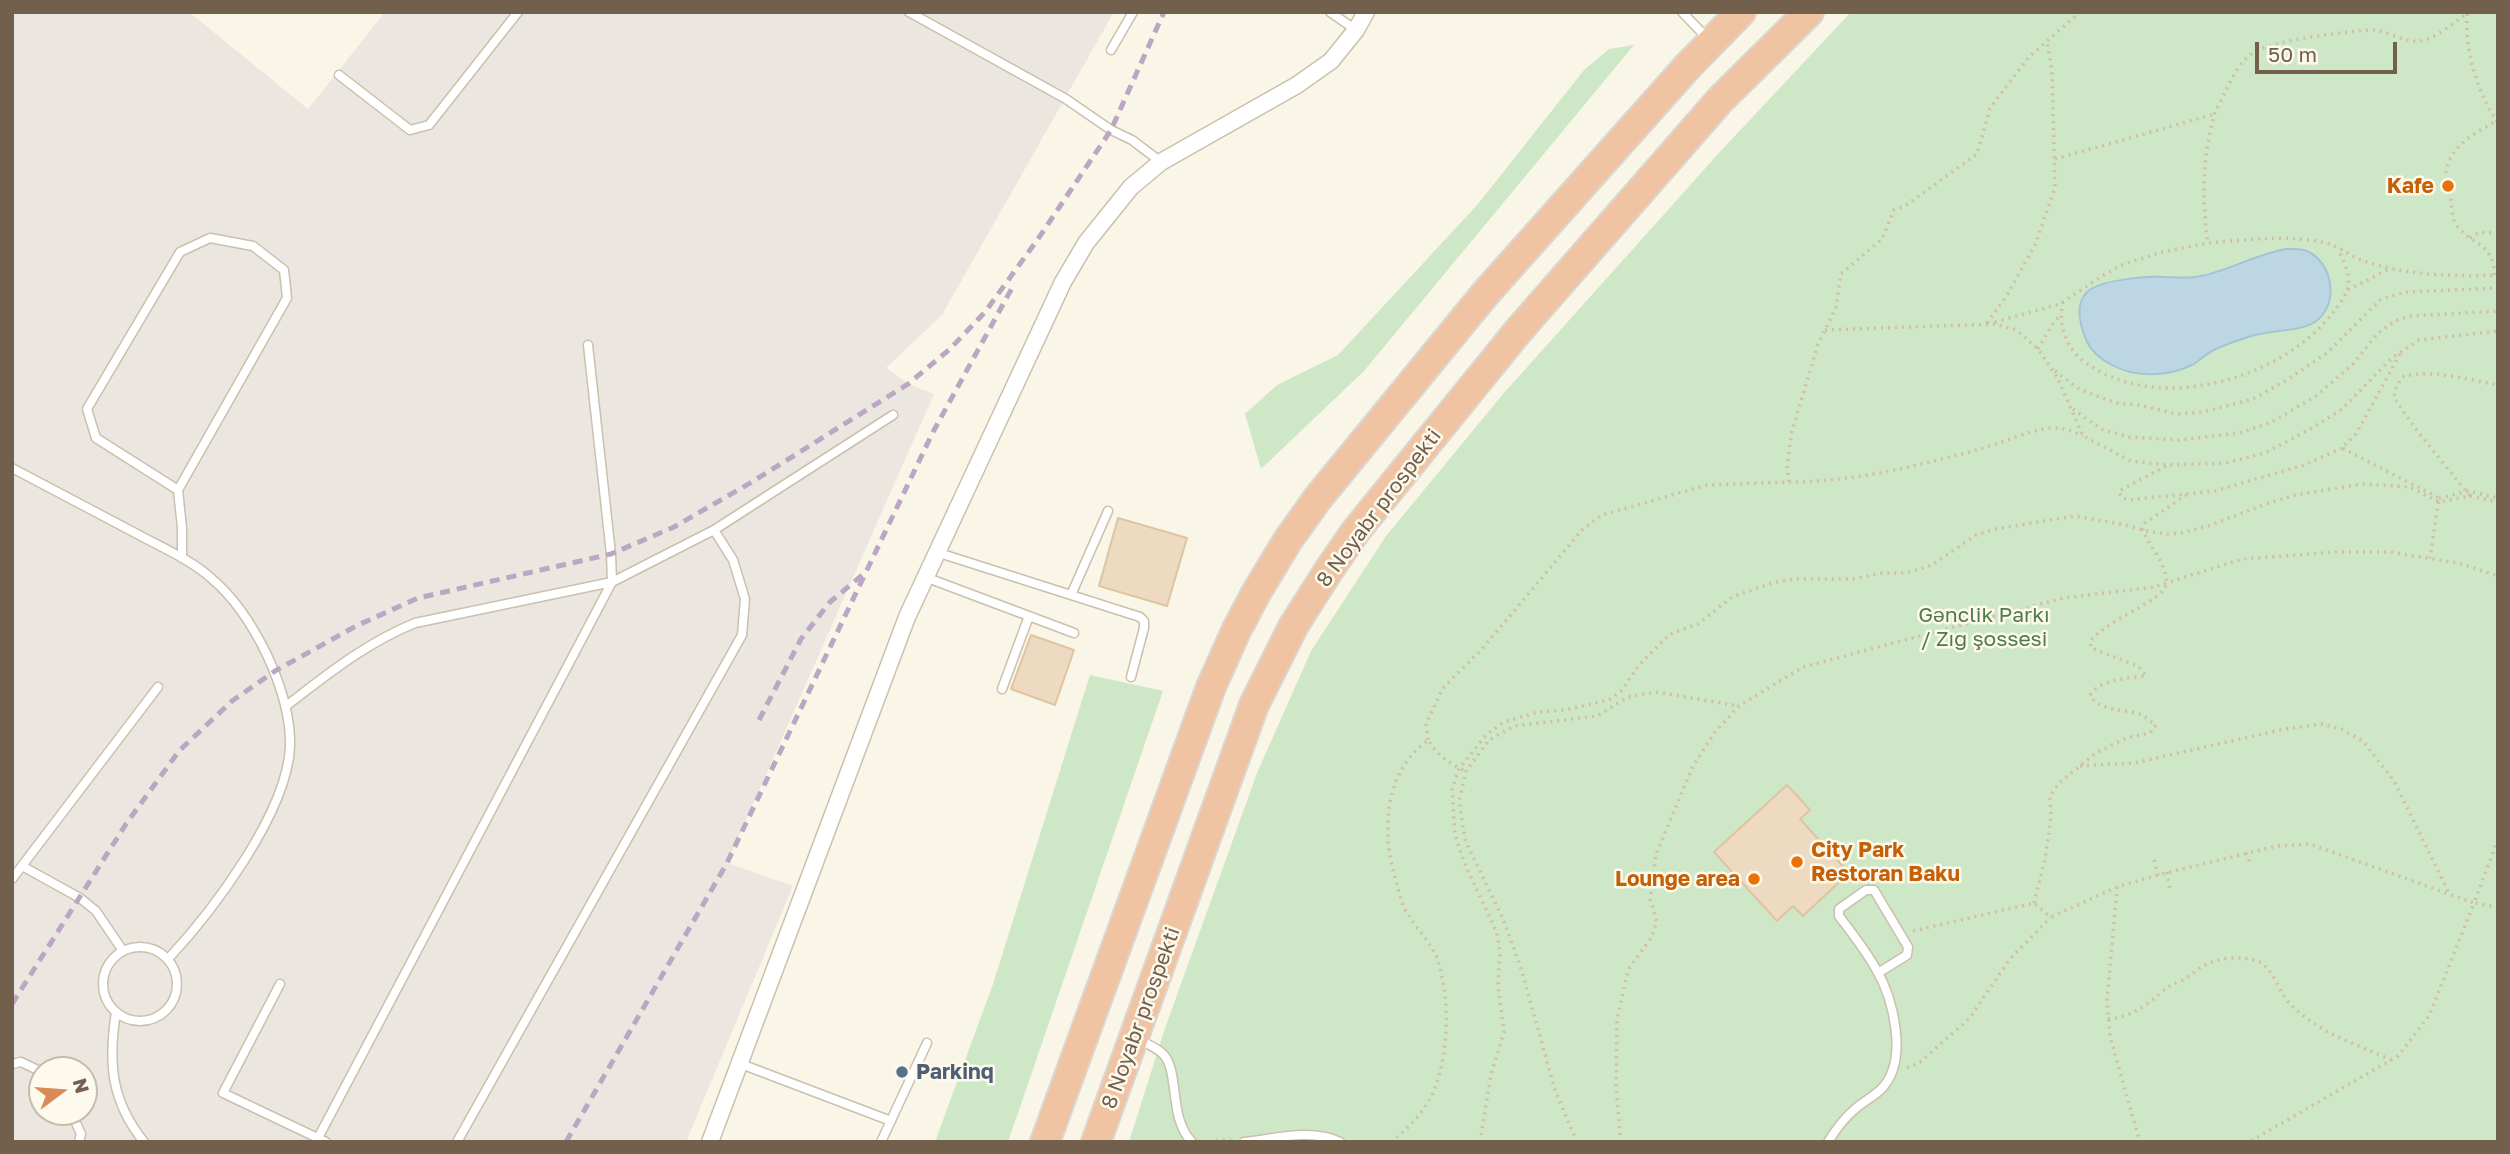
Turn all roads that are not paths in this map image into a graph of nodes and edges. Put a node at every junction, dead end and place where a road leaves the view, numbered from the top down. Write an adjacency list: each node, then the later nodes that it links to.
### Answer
1 (518, 12): 11 (lane)
2 (909, 12): 12 (lane)
3 (1133, 12): 10 (lane)
4 (1330, 12): 9 (lane)
5 (1366, 12): 9 (street)
6 (1682, 12): 8 (lane)
7 (1809, 12): 37 (highway, 8 Noyabr prospekti)
8 (1722, 28): 46 (highway)
9 (1356, 30): 12 (street)
10 (1111, 50)
11 (339, 75)
12 (1161, 162): 19 (street)
13 (588, 345): 22 (lane)
14 (893, 415): 18 (lane)
15 (12, 468): 20 (lane)
16 (177, 490): 16 (lane); 20 (lane)
17 (1108, 511): 23 (lane)
18 (714, 530): 22 (lane); 43 (lane)
19 (936, 552): 21 (street); 23 (lane)
20 (182, 558): 29 (lane)
21 (925, 578): 24 (lane); 39 (street)
22 (612, 582): 29 (lane); 41 (lane)
23 (1071, 595): 26 (lane)
24 (1029, 616): 25 (lane); 28 (lane)
25 (1074, 633)
26 (1131, 677)
27 (158, 687): 30 (lane)
28 (1002, 689)
29 (286, 706): 33 (lane)
30 (22, 866): 31 (lane); 32 (lane)
31 (12, 879)
32 (123, 951): 33 (lane); 36 (lane)
33 (168, 959): 36 (lane)
34 (1878, 973): 34 (lane); 51 (lane)
35 (281, 984): 41 (lane)
36 (116, 1012): 42 (lane)
37 (1134, 1038): 47 (highway, 8 Noyabr prospekti); 48 (lane)
38 (927, 1043): 40 (lane)
39 (741, 1064): 40 (lane); 44 (street)
40 (891, 1121): 45 (lane)
41 (322, 1140)
42 (144, 1142)
43 (457, 1142)
44 (710, 1142)
45 (881, 1142)
46 (1045, 1142)
47 (1096, 1142)
48 (1192, 1142)
49 (1244, 1142): 50 (lane)
50 (1340, 1142)
51 (1828, 1142)

